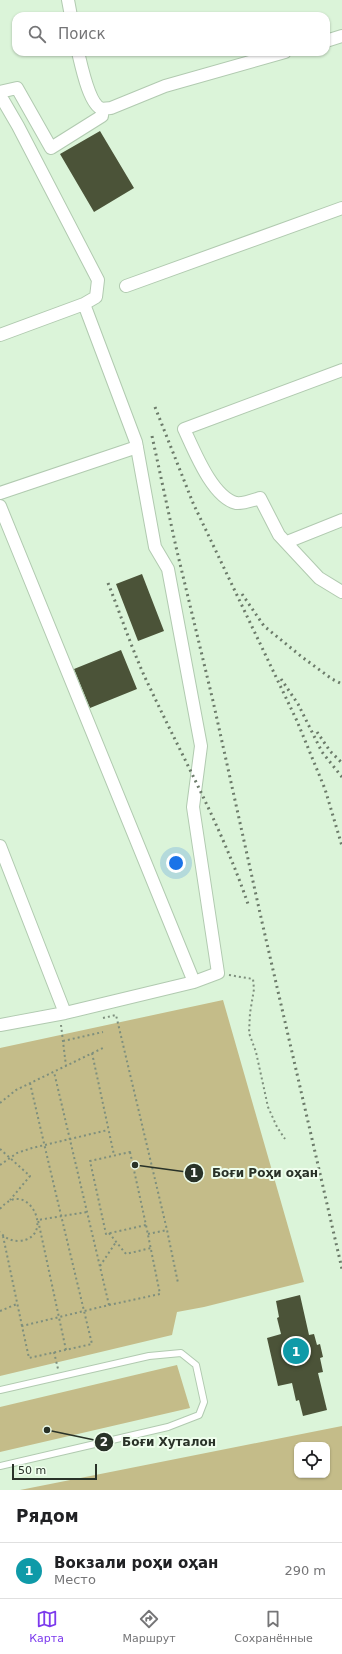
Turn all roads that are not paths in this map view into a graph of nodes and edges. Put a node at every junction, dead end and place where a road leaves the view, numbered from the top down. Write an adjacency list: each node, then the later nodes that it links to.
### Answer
1 (68, 0): 2 (street)
2 (70, 12)
3 (342, 36): 4 (street)
4 (330, 39)
5 (79, 56): 8 (street)
6 (271, 56): 8 (street)
7 (0, 93): 8 (street); 11 (street)
8 (102, 109)
9 (342, 208): 10 (street)
10 (126, 286)
11 (84, 304): 12 (street); 14 (street)
12 (0, 335)
13 (342, 370): 18 (street)
14 (137, 447): 15 (street); 21 (street)
15 (0, 493)
16 (0, 506): 21 (street)
17 (342, 520): 18 (street)
18 (287, 542): 19 (street)
19 (342, 592)
20 (0, 846): 22 (street)
21 (194, 982): 22 (street)
22 (62, 1014): 23 (street)
23 (0, 1025)
24 (0, 1390): 25 (lane)
25 (0, 1466)

